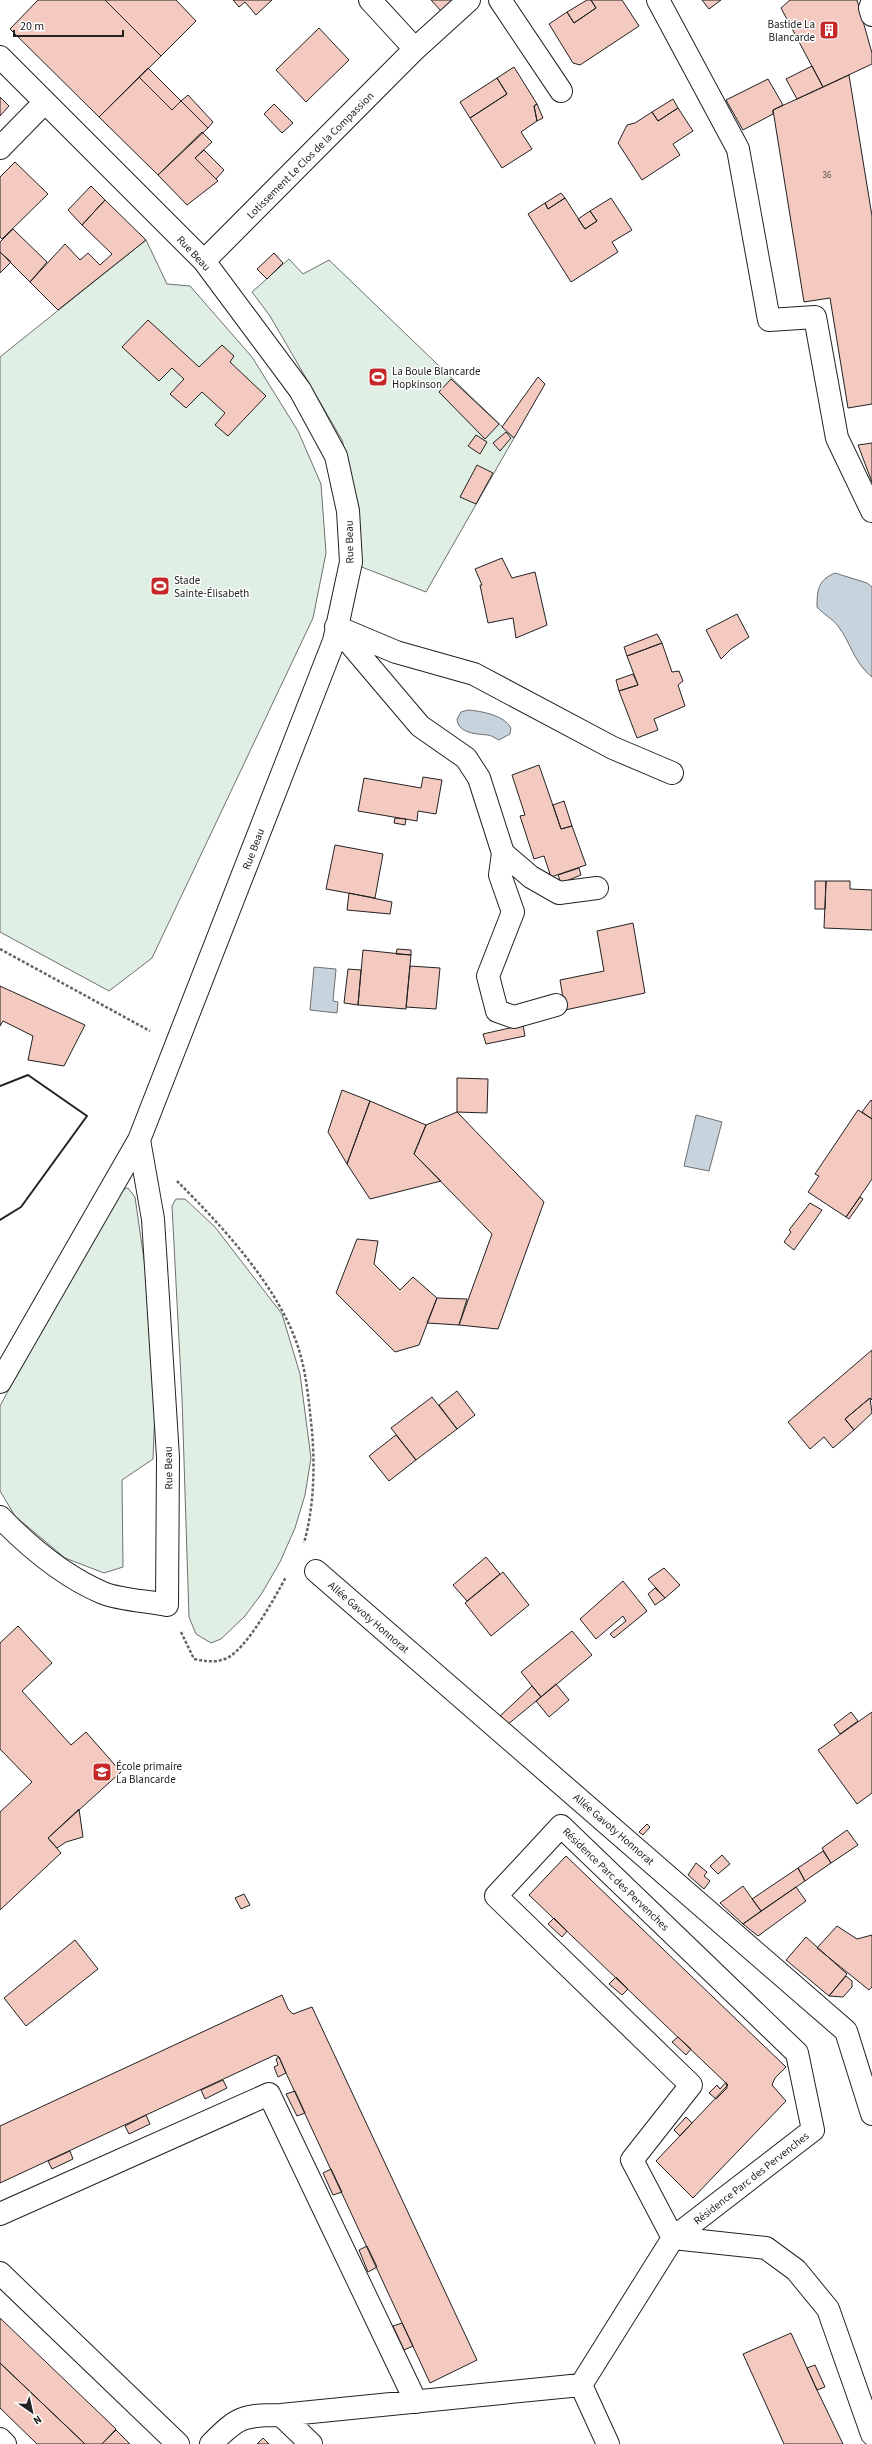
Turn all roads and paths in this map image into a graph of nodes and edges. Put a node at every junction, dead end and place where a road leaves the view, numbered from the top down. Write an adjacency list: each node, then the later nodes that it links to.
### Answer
1 (370, 0): 7 (street)
2 (469, 0): 7 (street, Lotissement Le Clos de la Compassion)
3 (500, 0): 9 (street)
4 (658, 0): 13 (street)
5 (872, 2): 6 (street)
6 (872, 15)
7 (414, 49): 12 (street, Lotissement Le Clos de la Compassion)
8 (0, 57): 10 (street, Rue Beau)
9 (561, 91)
10 (45, 102): 11 (street); 12 (street, Rue Beau)
11 (0, 148)
12 (204, 261): 14 (street, Rue Beau)
13 (872, 510)
14 (336, 627): 15 (street); 16 (street); 20 (street, Rue Beau)
15 (672, 773)
16 (503, 853): 17 (street); 19 (street)
17 (597, 888)
18 (0, 949): 20 (path)
19 (556, 1005)
20 (176, 1046): 21 (street, Rue Beau)
21 (139, 1140): 23 (street, Rue Beau); 28 (street, Rue Beau)
22 (177, 1180): 25 (path)
23 (0, 1382)
24 (0, 1517): 28 (street)
25 (302, 1550)
26 (316, 1571): 29 (street, Allée Gavoty Honnorat)
27 (288, 1574): 28 (path)
28 (167, 1605)
29 (872, 2114)
30 (0, 2214): 34 (street)
31 (673, 2238): 31 (street, Résidence Parc des Pervenches); 33 (street, Résidence Parc des Pervenches); 36 (street, Résidence Parc des Pervenches)
32 (0, 2273): 39 (street)
33 (581, 2385): 34 (street); 42 (street)
34 (416, 2402): 35 (street)
35 (281, 2415): 40 (street); 41 (street)
36 (872, 2434)
37 (0, 2439): 38 (street)
38 (5, 2444)
39 (178, 2444)
40 (210, 2444)
41 (311, 2444)
42 (608, 2444)

